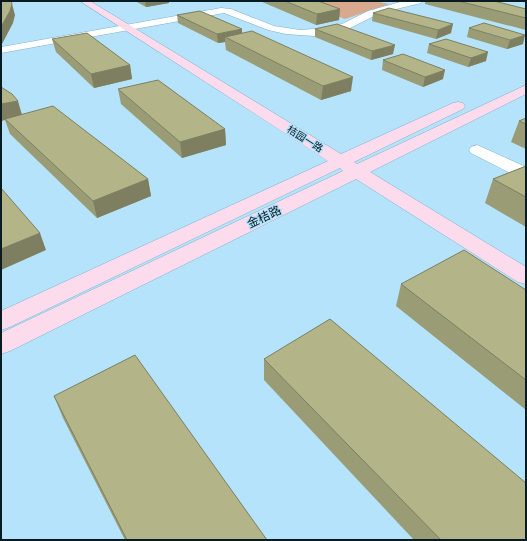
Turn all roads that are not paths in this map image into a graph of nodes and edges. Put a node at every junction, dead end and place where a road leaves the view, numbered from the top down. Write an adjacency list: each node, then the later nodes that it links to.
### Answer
1 (84, 1): 3 (main road, 桔园一路)
2 (418, 1): 3 (street)
3 (124, 27): 4 (street); 8 (main road, 桔园一路)
4 (1, 50)
5 (526, 74): 8 (main road)
6 (526, 89): 9 (main road, 金桔路)
7 (477, 150): 10 (street)
8 (341, 161): 9 (main road, 桔园一路); 12 (main road)
9 (358, 172): 11 (main road, 桔园一路); 13 (main road, 金桔路)
10 (526, 174)
11 (526, 277)
12 (1, 321)
13 (1, 344)

